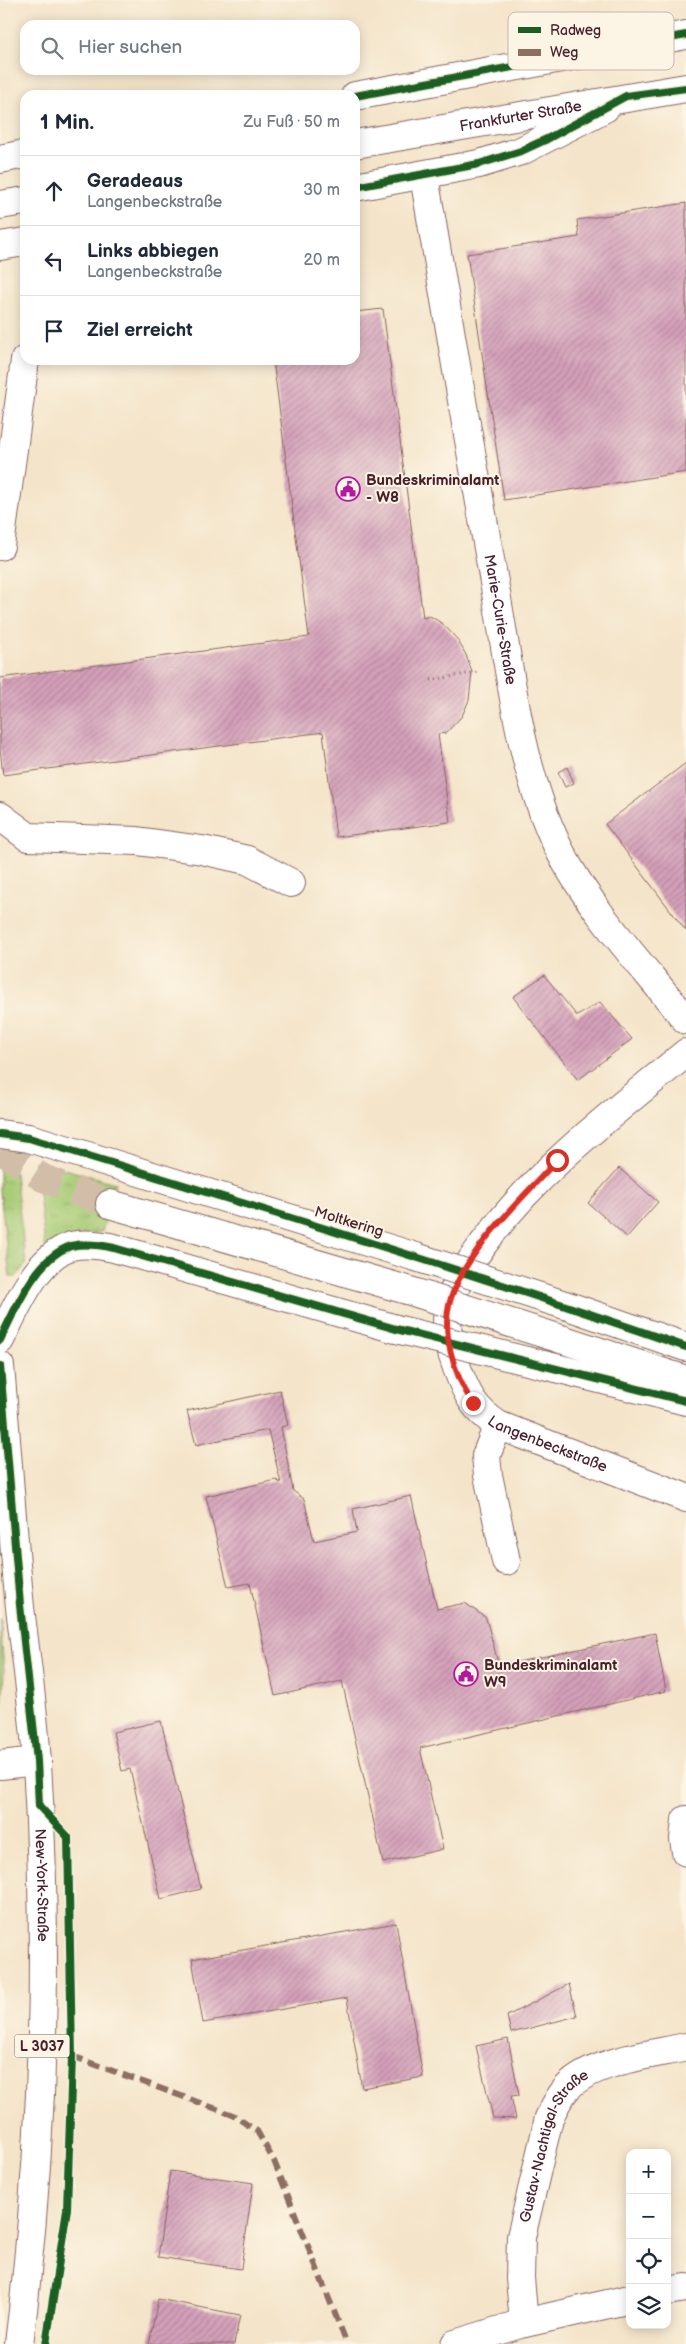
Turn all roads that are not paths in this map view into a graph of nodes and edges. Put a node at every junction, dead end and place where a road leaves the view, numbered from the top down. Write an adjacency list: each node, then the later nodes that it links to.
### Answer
1 (508, 67): 3 (street)
2 (686, 88): 4 (street, Frankfurter Straße)
3 (360, 95)
4 (626, 96): 5 (street, Frankfurter Straße); 6 (street)
5 (360, 143)
6 (424, 176): 7 (street); 16 (street, Marie-Curie-Straße)
7 (360, 186)
8 (20, 202): 9 (street)
9 (0, 205)
10 (20, 243): 11 (street)
11 (0, 246)
12 (24, 365): 13 (street)
13 (0, 546)
14 (0, 816): 15 (street)
15 (291, 884)
16 (686, 1020)
17 (686, 1053): 25 (street, Langenbeckstraße)
18 (0, 1134): 21 (street, Moltkering, bridge)
19 (110, 1204): 23 (street, bridge)
20 (0, 1340): 24 (street, bridge)
21 (686, 1346)
22 (0, 1366): 28 (street, New-York-Straße / L 3037)
23 (686, 1380)
24 (686, 1401)
25 (498, 1425): 26 (street, Langenbeckstraße); 27 (street)
26 (686, 1498)
27 (506, 1561)
28 (37, 1760): 29 (street); 37 (street, New-York-Straße / L 3037)
29 (0, 1765)
30 (686, 1820): 31 (street)
31 (686, 1852)
32 (686, 2047): 36 (street, Gustav-Nachtigal-Straße)
33 (686, 2288): 34 (street)
34 (671, 2291)
35 (626, 2300): 36 (street)
36 (524, 2324): 38 (street)
37 (19, 2344)
38 (455, 2344)

